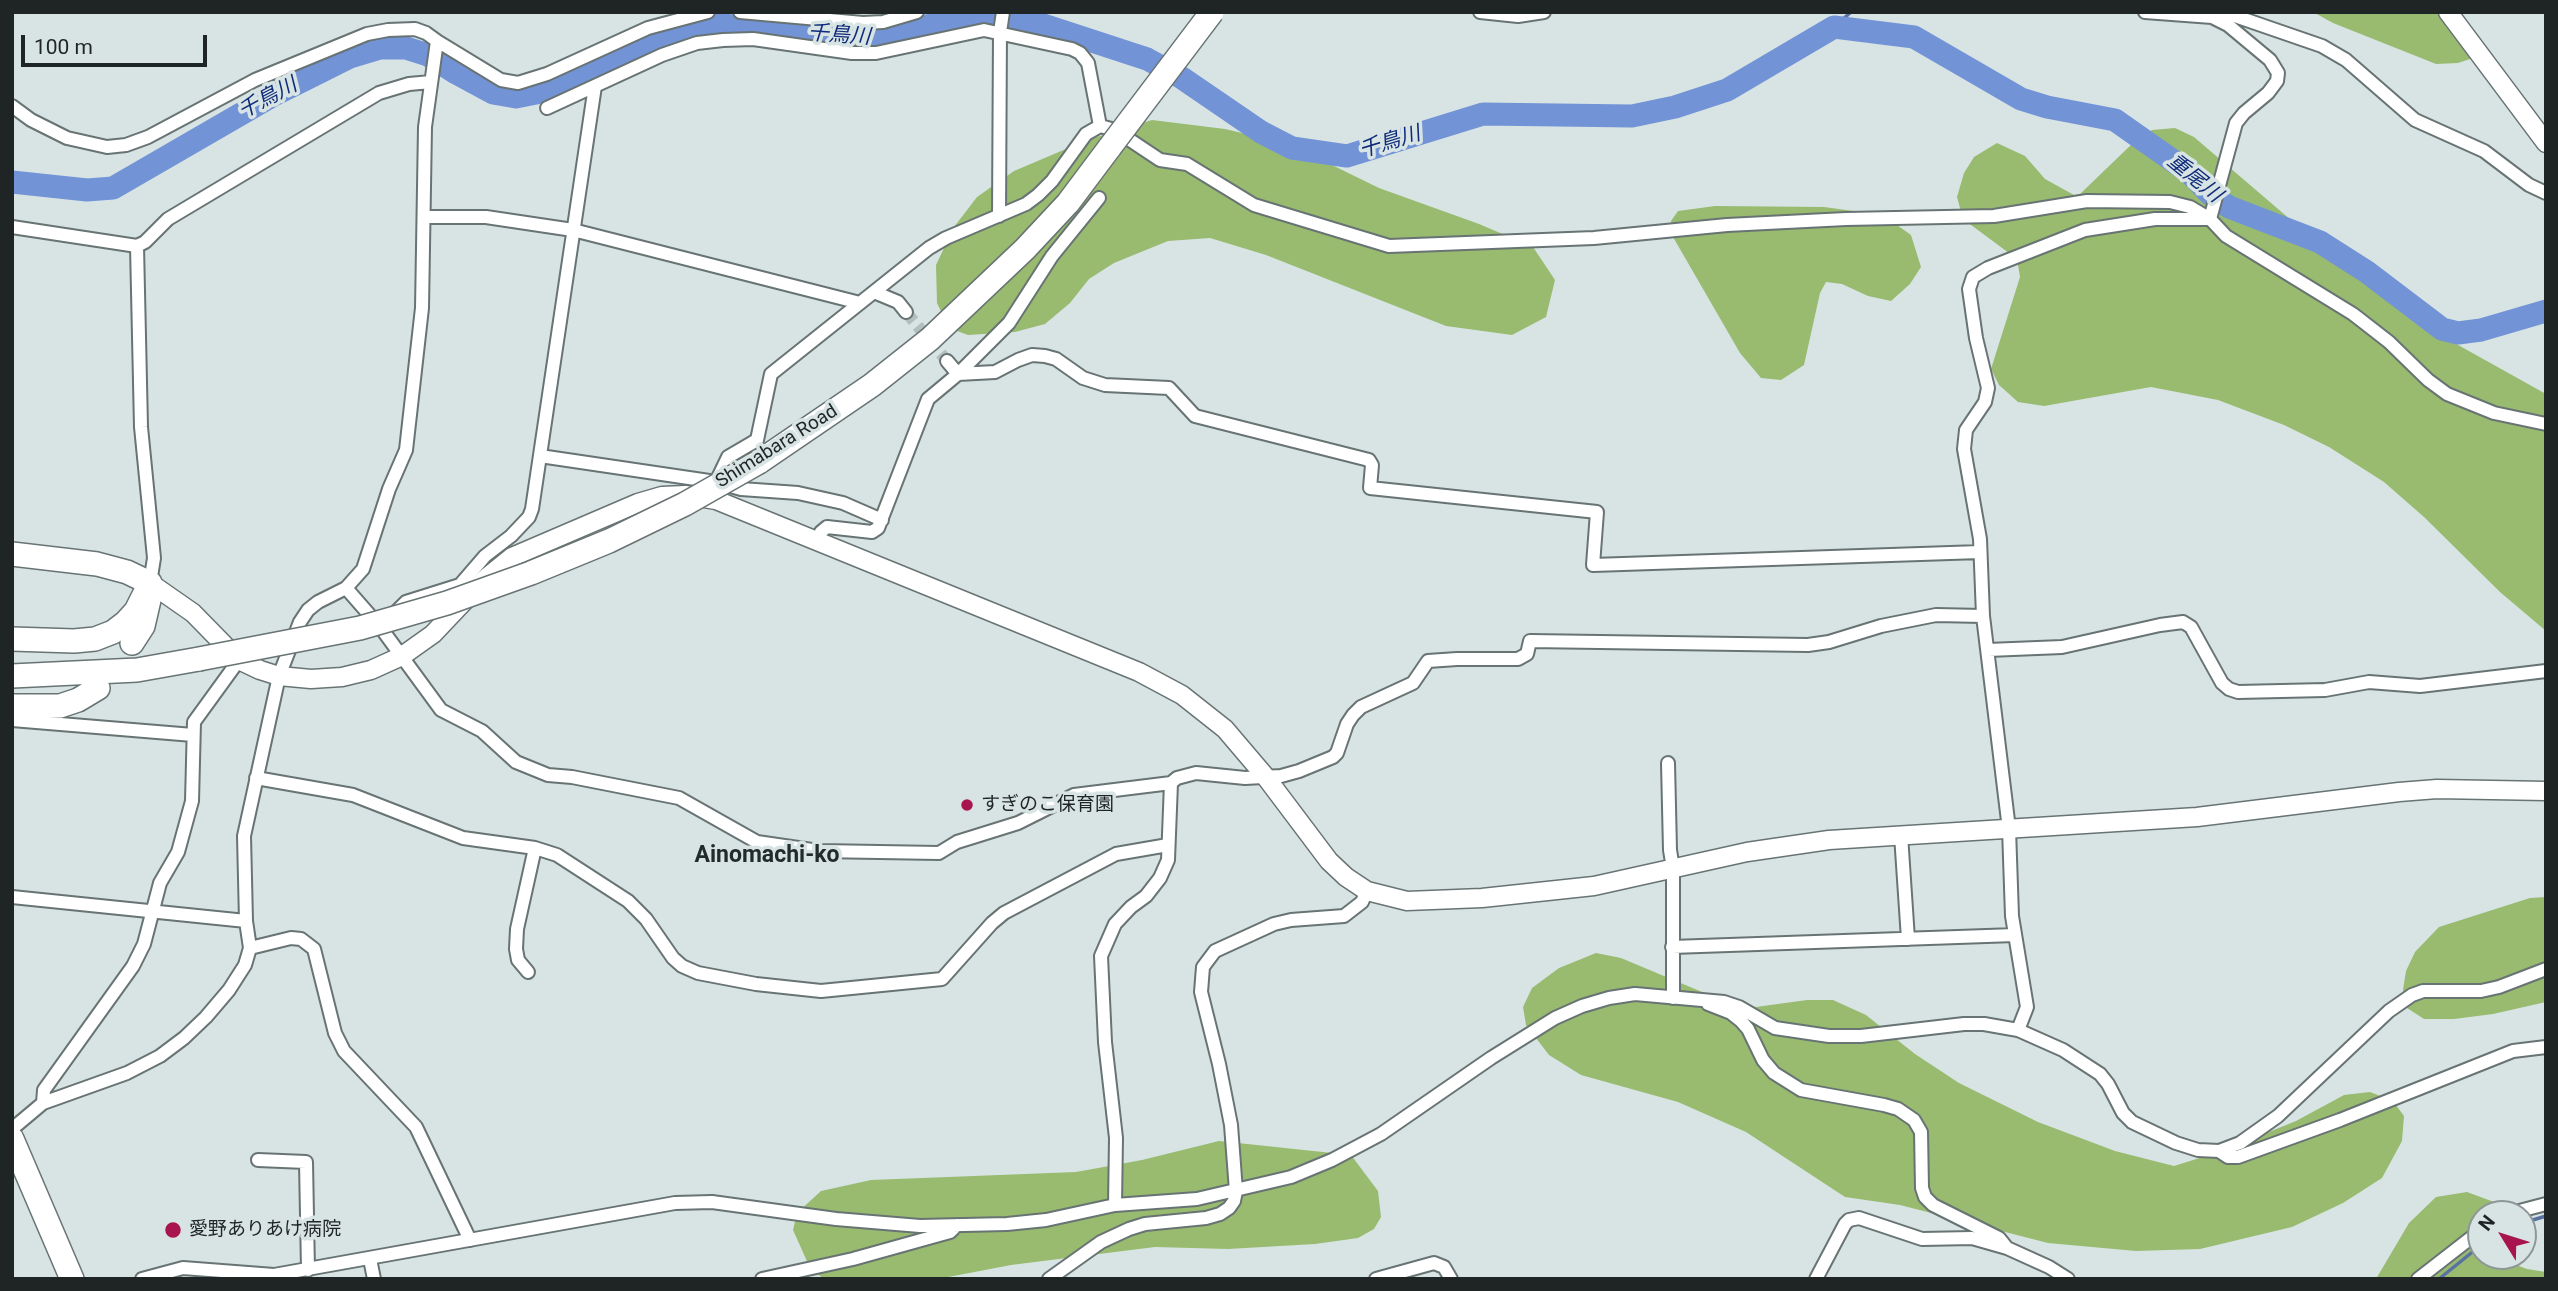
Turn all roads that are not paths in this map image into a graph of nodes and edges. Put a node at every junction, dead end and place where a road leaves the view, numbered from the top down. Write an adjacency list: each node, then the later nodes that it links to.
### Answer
1 (708, 12): 13 (street)
2 (740, 12): 3 (street)
3 (917, 12)
4 (1003, 12): 12 (street)
5 (1212, 12): 51 (highway, Shimabara Road, bridge)
6 (1480, 12): 10 (street)
7 (1544, 12): 10 (street)
8 (2145, 12): 11 (street)
9 (2448, 12): 19 (street)
10 (1517, 14)
11 (2213, 17): 20 (street); 24 (street)
12 (1000, 29): 15 (street); 18 (street); 22 (street)
13 (436, 43): 14 (street); 16 (street)
14 (432, 76): 23 (street); 27 (street)
15 (595, 86): 17 (street); 26 (street)
16 (12, 106)
17 (547, 108)
18 (1100, 126): 22 (street); 24 (street)
19 (2546, 143)
20 (2546, 194)
21 (1099, 198): 32 (street)
22 (999, 216): 28 (street)
23 (425, 217): 26 (street); 41 (street)
24 (2210, 219): 33 (street); 38 (street)
25 (12, 227): 27 (street)
26 (573, 230): 29 (street); 34 (street)
27 (137, 246): 40 (street)
28 (874, 292): 29 (street); 30 (street)
29 (860, 303): 35 (street)
30 (906, 312)
31 (947, 361): 32 (street)
32 (958, 374): 36 (street); 38 (street)
33 (2546, 424)
34 (540, 456): 35 (street); 43 (street)
35 (716, 482): 36 (street)
36 (882, 520): 37 (street)
37 (817, 541): 47 (street); 58 (street)
38 (1980, 552): 42 (street)
39 (12, 554): 40 (highway)
40 (150, 583): 44 (highway); 45 (highway); 48 (street)
41 (346, 588): 43 (street); 53 (street)
42 (1983, 616): 46 (street); 58 (street)
43 (381, 628): 47 (street)
44 (12, 639)
45 (132, 643)
46 (1988, 650): 50 (street); 62 (street)
47 (402, 656): 53 (street); 60 (street)
48 (239, 660): 53 (street); 56 (street)
49 (12, 663): 51 (highway)
50 (2546, 671)
51 (90, 675): 52 (highway); 54 (highway)
52 (12, 676)
53 (279, 676): 59 (street)
54 (12, 706)
55 (12, 720): 56 (street)
56 (193, 735): 69 (street)
57 (1668, 763): 66 (street)
58 (1265, 776): 60 (street); 67 (street)
59 (256, 778): 65 (street); 70 (street)
60 (1171, 783): 64 (street)
61 (2546, 791): 62 (street)
62 (2010, 830): 63 (street); 71 (street)
63 (1901, 835): 66 (street); 72 (street)
64 (1168, 845): 65 (street); 87 (street)
65 (536, 848): 76 (street)
66 (1673, 869): 67 (street); 73 (street)
67 (1367, 891): 86 (street)
68 (12, 897): 69 (street)
69 (153, 910): 70 (street); 81 (street)
70 (246, 921): 74 (street)
71 (2015, 935): 72 (street); 79 (street)
72 (1908, 939): 73 (street)
73 (1672, 947): 77 (street)
74 (250, 948): 81 (street); 89 (street)
75 (2546, 969): 84 (street)
76 (528, 972)
77 (1673, 998): 78 (street); 86 (street)
78 (1707, 1000): 79 (street); 91 (street)
79 (2018, 1030): 84 (street)
80 (2546, 1047): 84 (street)
81 (43, 1103): 82 (street)
82 (12, 1129)
83 (12, 1139): 95 (highway)
84 (2219, 1151)
85 (258, 1160): 93 (street)
86 (1236, 1191): 87 (street); 99 (street)
87 (1115, 1205): 88 (street)
88 (957, 1225): 89 (street); 98 (street)
89 (470, 1240): 92 (street)
90 (2467, 1241): 104 (street)
91 (2007, 1248): 102 (street); 103 (street)
92 (370, 1259): 93 (street); 97 (street)
93 (308, 1270): 94 (street)
94 (274, 1277): 96 (street)
95 (72, 1279)
96 (142, 1279)
97 (374, 1279)
98 (762, 1279)
99 (1049, 1279)
100 (1376, 1279): 101 (street)
101 (1451, 1279)
102 (1816, 1279)
103 (2068, 1279)
104 (2418, 1279)

